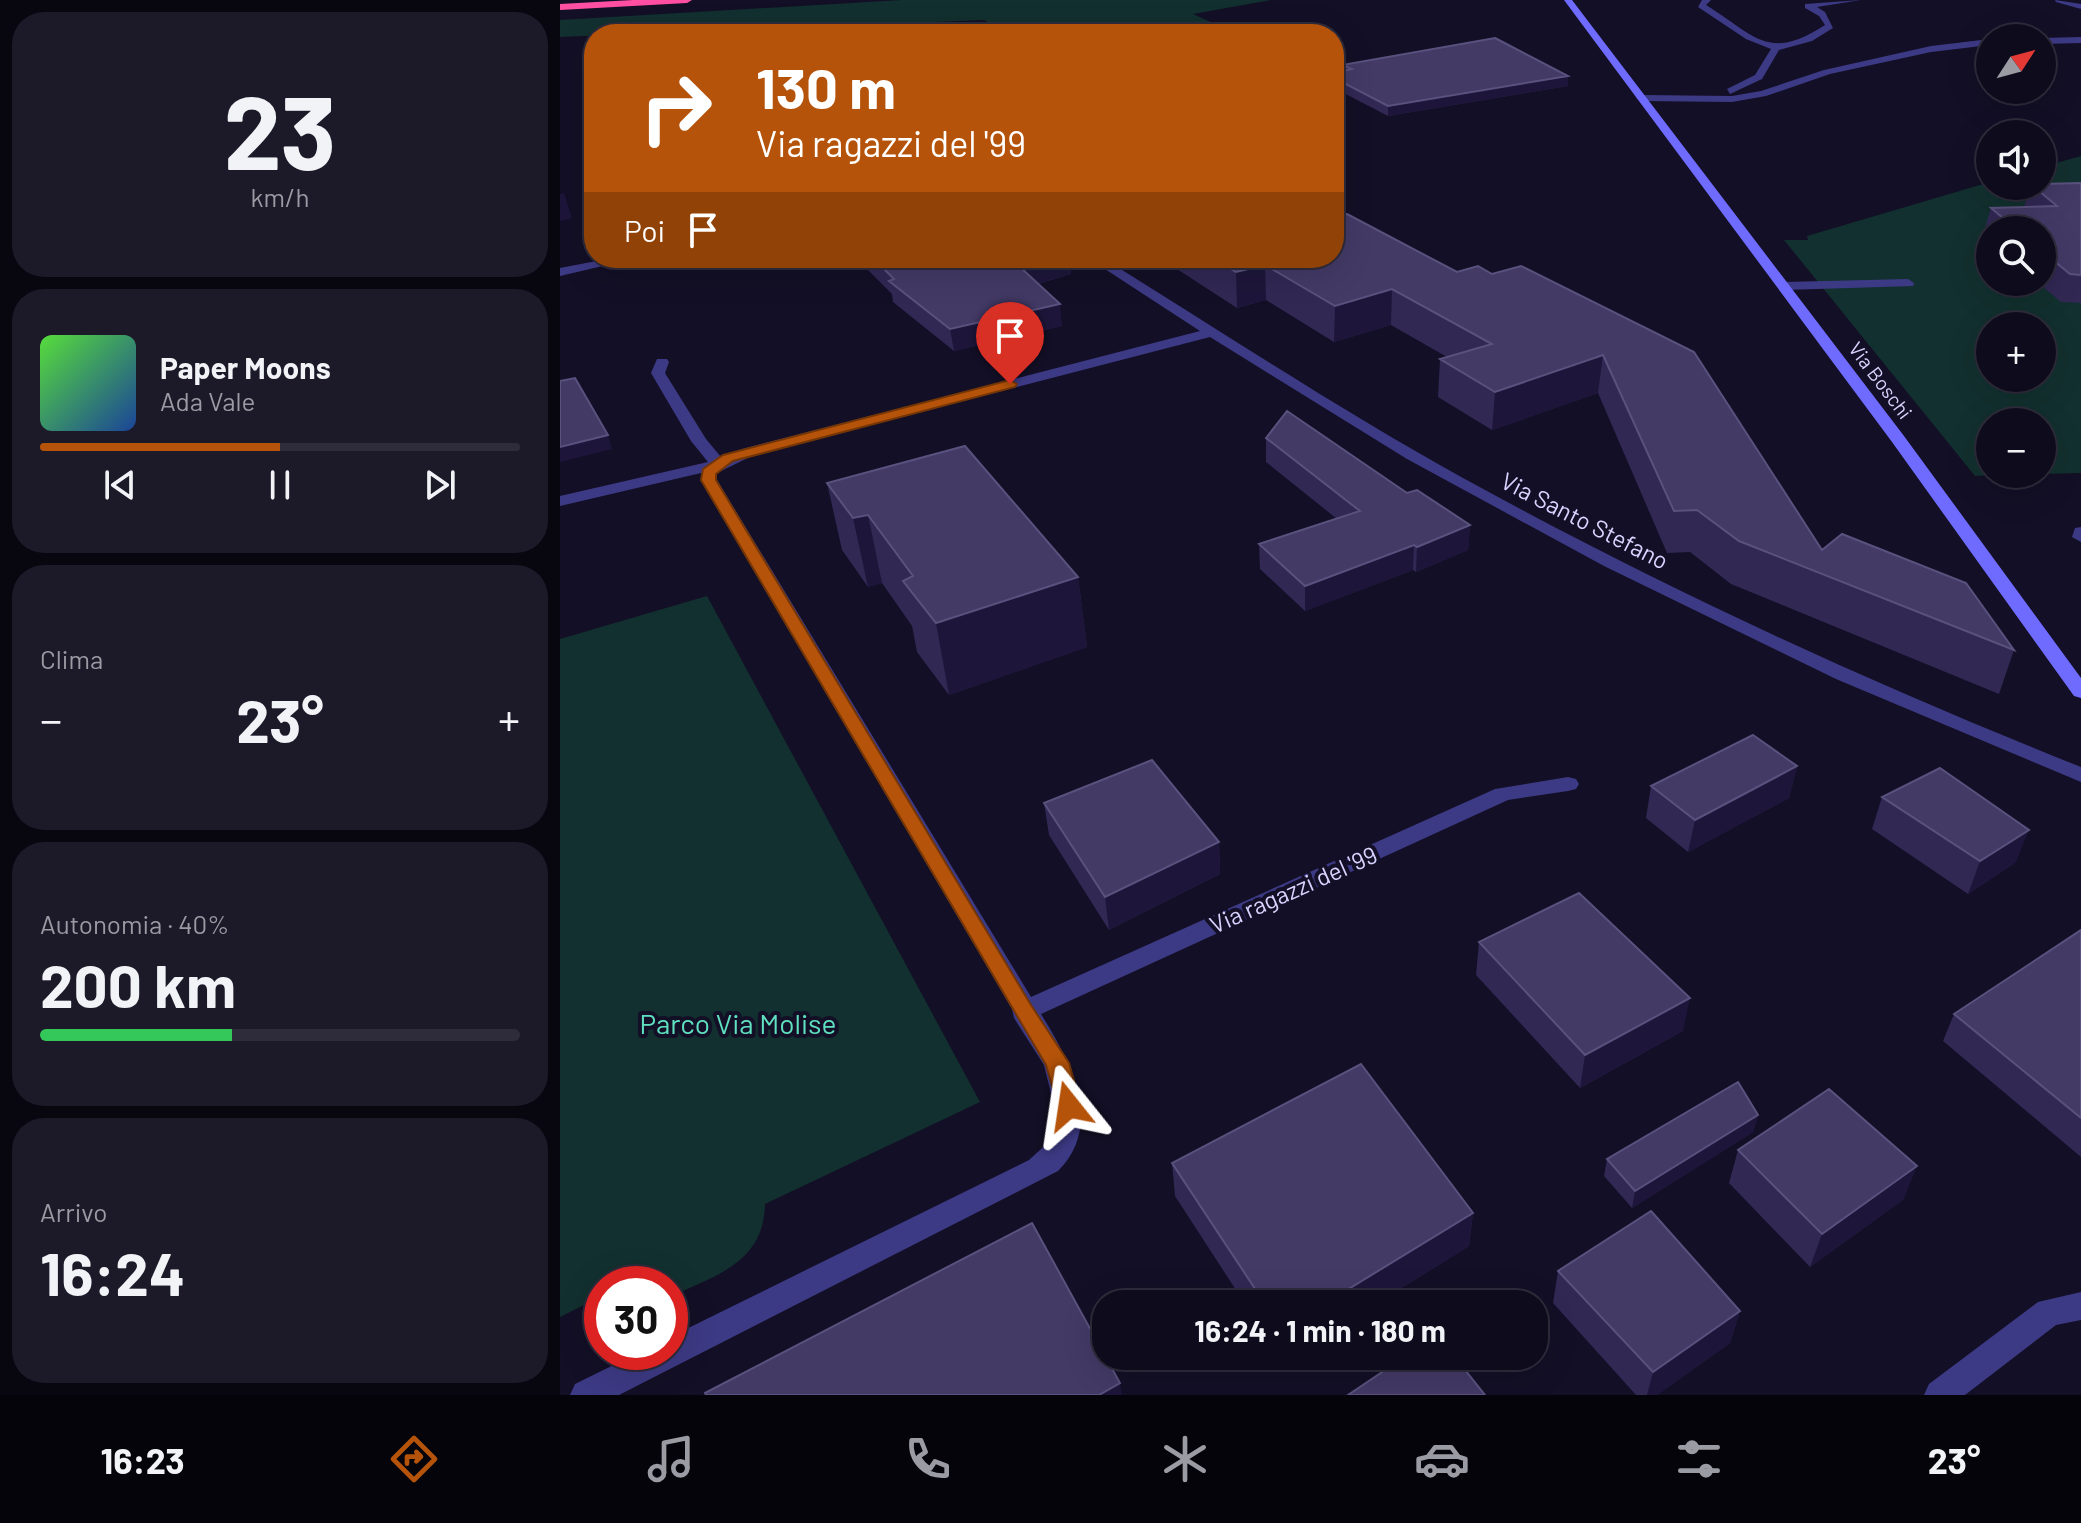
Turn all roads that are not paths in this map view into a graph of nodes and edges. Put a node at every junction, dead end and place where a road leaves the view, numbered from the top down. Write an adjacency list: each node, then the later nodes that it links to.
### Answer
1 (687, 0): 6 (highway)
2 (1568, 0): 13 (main road, Via Boschi)
3 (1707, 0): 11 (street)
4 (1857, 0): 11 (street)
5 (2059, 0): 7 (street)
6 (560, 7)
7 (2081, 7)
8 (2081, 40): 9 (street)
9 (2056, 41)
10 (1976, 44): 12 (street)
11 (1775, 50): 12 (street)
12 (1711, 96): 13 (street)
13 (1641, 98): 18 (main road, Via Boschi)
14 (584, 267): 16 (street)
15 (1110, 268): 19 (street, Via Santo Stefano)
16 (560, 272)
17 (1908, 283): 18 (street)
18 (1784, 286): 23 (main road, Via Boschi)
19 (1213, 332): 21 (street); 24 (street, Via Santo Stefano)
20 (662, 362): 21 (street)
21 (718, 464): 22 (street); 26 (street)
22 (560, 501)
23 (2081, 692)
24 (2081, 775)
25 (1568, 784): 26 (street, Via ragazzi del '99)
26 (1023, 1011): 28 (street)
27 (2081, 1306): 29 (street)
28 (586, 1395)
29 (1940, 1395)

